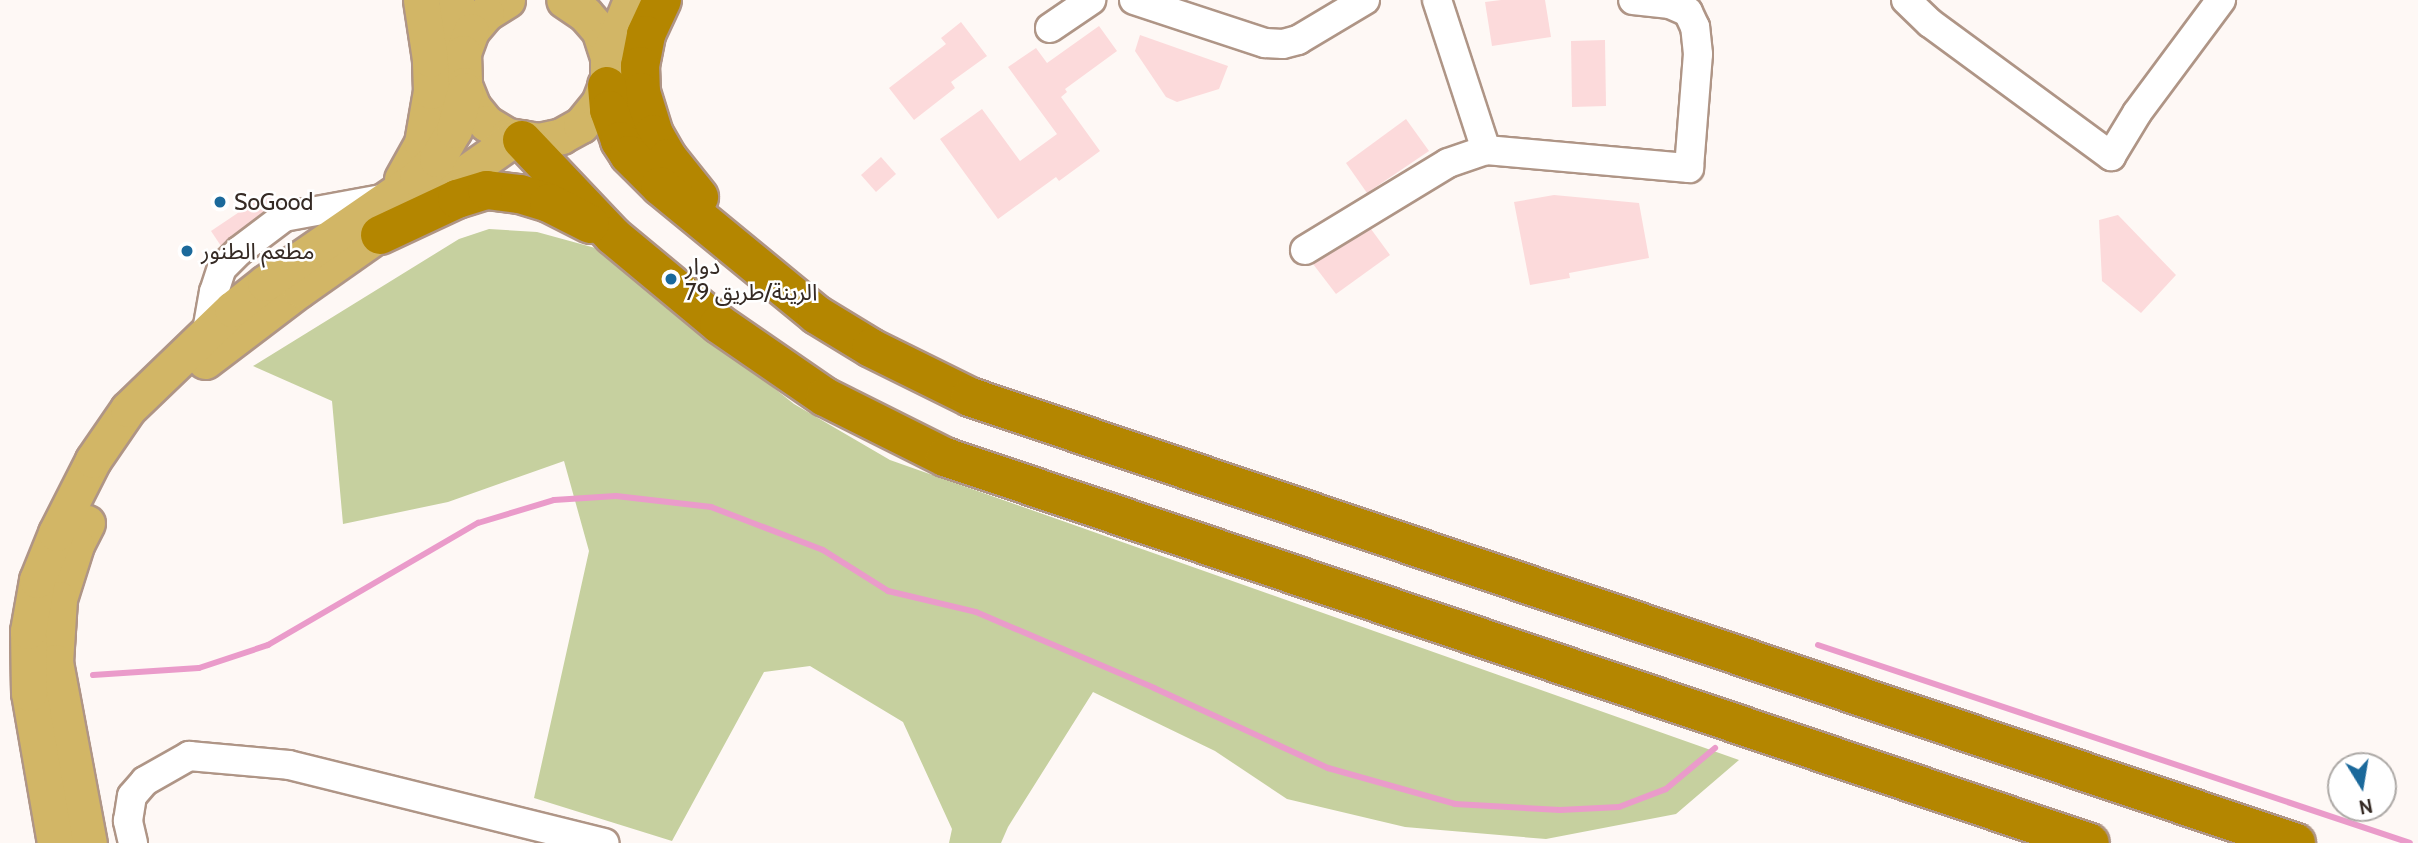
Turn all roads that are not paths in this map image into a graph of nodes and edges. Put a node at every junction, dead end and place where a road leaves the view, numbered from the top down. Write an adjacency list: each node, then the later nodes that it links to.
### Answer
1 (421, 0): 19 (main road)
2 (456, 0): 16 (main road)
3 (507, 0): 16 (main road)
4 (564, 0): 15 (main road)
5 (631, 0): 15 (main road)
6 (662, 0): 23 (highway)
7 (1091, 0): 14 (street)
8 (1134, 0): 9 (street)
9 (1365, 0)
10 (1437, 0): 18 (street)
11 (1633, 0): 18 (street)
12 (1906, 0): 13 (street)
13 (2221, 0)
14 (1050, 28)
15 (607, 71): 17 (main road); 23 (highway)
16 (463, 78): 17 (main road); 19 (main road)
17 (518, 139): 20 (main road); 21 (highway)
18 (1486, 150): 22 (street)
19 (390, 196): 24 (main road)
20 (380, 235): 21 (highway); 25 (main road)
21 (613, 236): 28 (highway)
22 (1305, 250)
23 (746, 256): 29 (highway)
24 (55, 843)
25 (89, 843)
26 (133, 843): 27 (street)
27 (605, 843)
28 (2090, 843)
29 (2296, 843)

